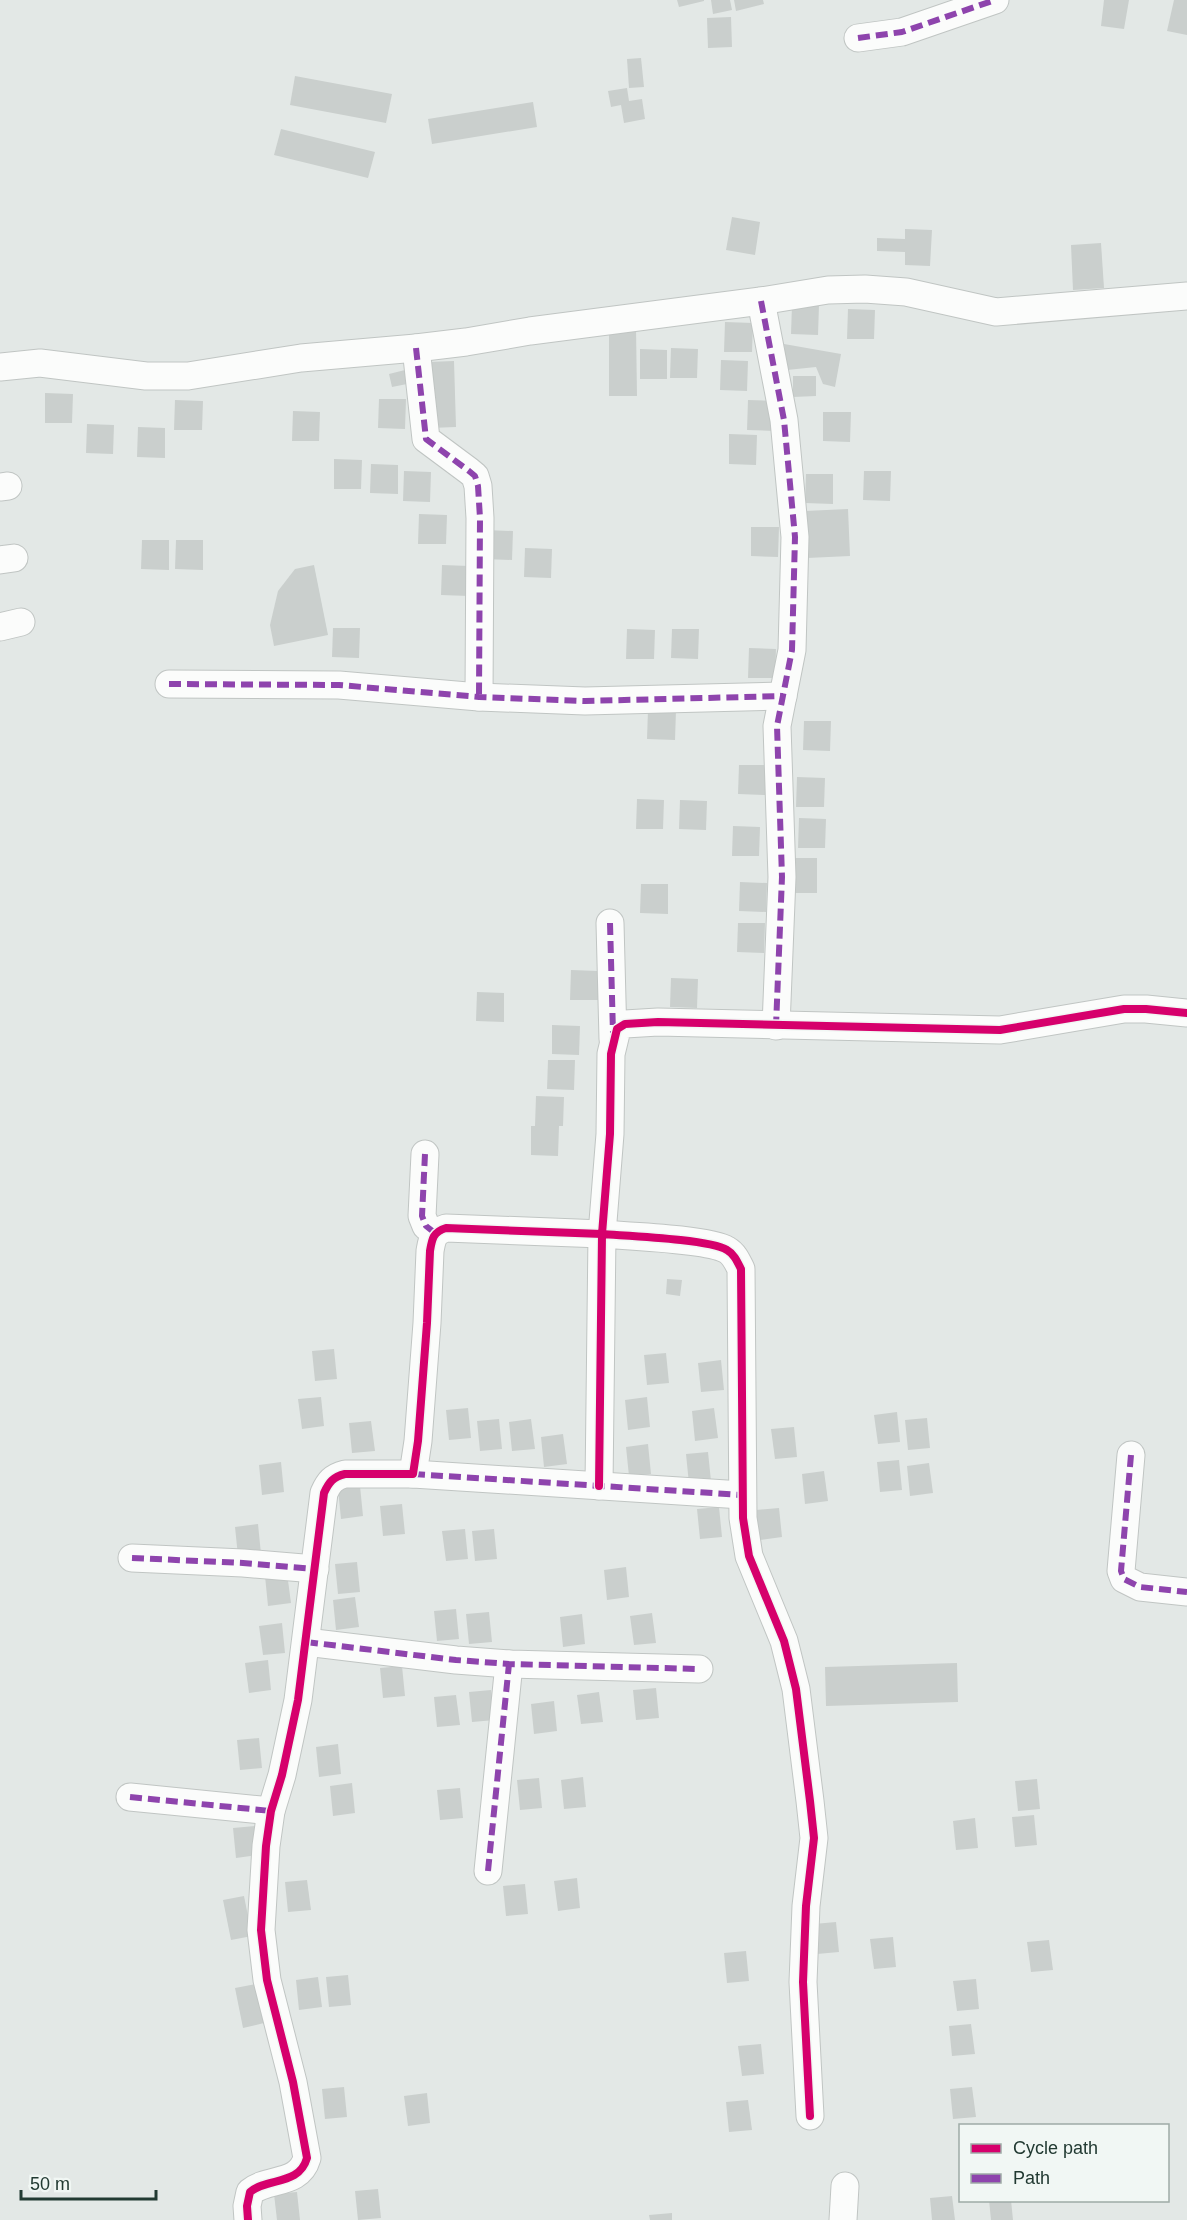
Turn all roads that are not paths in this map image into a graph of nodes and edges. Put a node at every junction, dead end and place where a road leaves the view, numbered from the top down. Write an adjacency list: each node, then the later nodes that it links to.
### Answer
1 (995, 0): 2 (street)
2 (858, 38)
3 (1187, 296): 4 (street)
4 (761, 301): 5 (street); 9 (street)
5 (416, 348): 6 (street); 8 (street)
6 (0, 367)
7 (170, 684): 8 (street)
8 (479, 696): 9 (street)
9 (783, 696): 12 (street)
10 (609, 923): 13 (street)
11 (1187, 1013): 12 (street)
12 (776, 1026): 13 (street)
13 (613, 1039): 16 (street)
14 (424, 1154): 15 (street)
15 (435, 1233): 16 (street); 18 (street)
16 (602, 1234): 19 (street); 20 (street)
17 (1131, 1455): 23 (street)
18 (413, 1474): 19 (street); 22 (street)
19 (599, 1486): 20 (street)
20 (742, 1495): 30 (street)
21 (132, 1558): 22 (street)
22 (315, 1569): 24 (street)
23 (1187, 1592)
24 (306, 1642): 25 (street); 28 (street)
25 (509, 1664): 26 (street); 29 (street)
26 (699, 1669)
27 (130, 1797): 28 (street)
28 (272, 1811): 32 (street)
29 (488, 1871)
30 (810, 2116)
31 (845, 2186): 33 (street)
32 (248, 2220)
33 (843, 2220)

